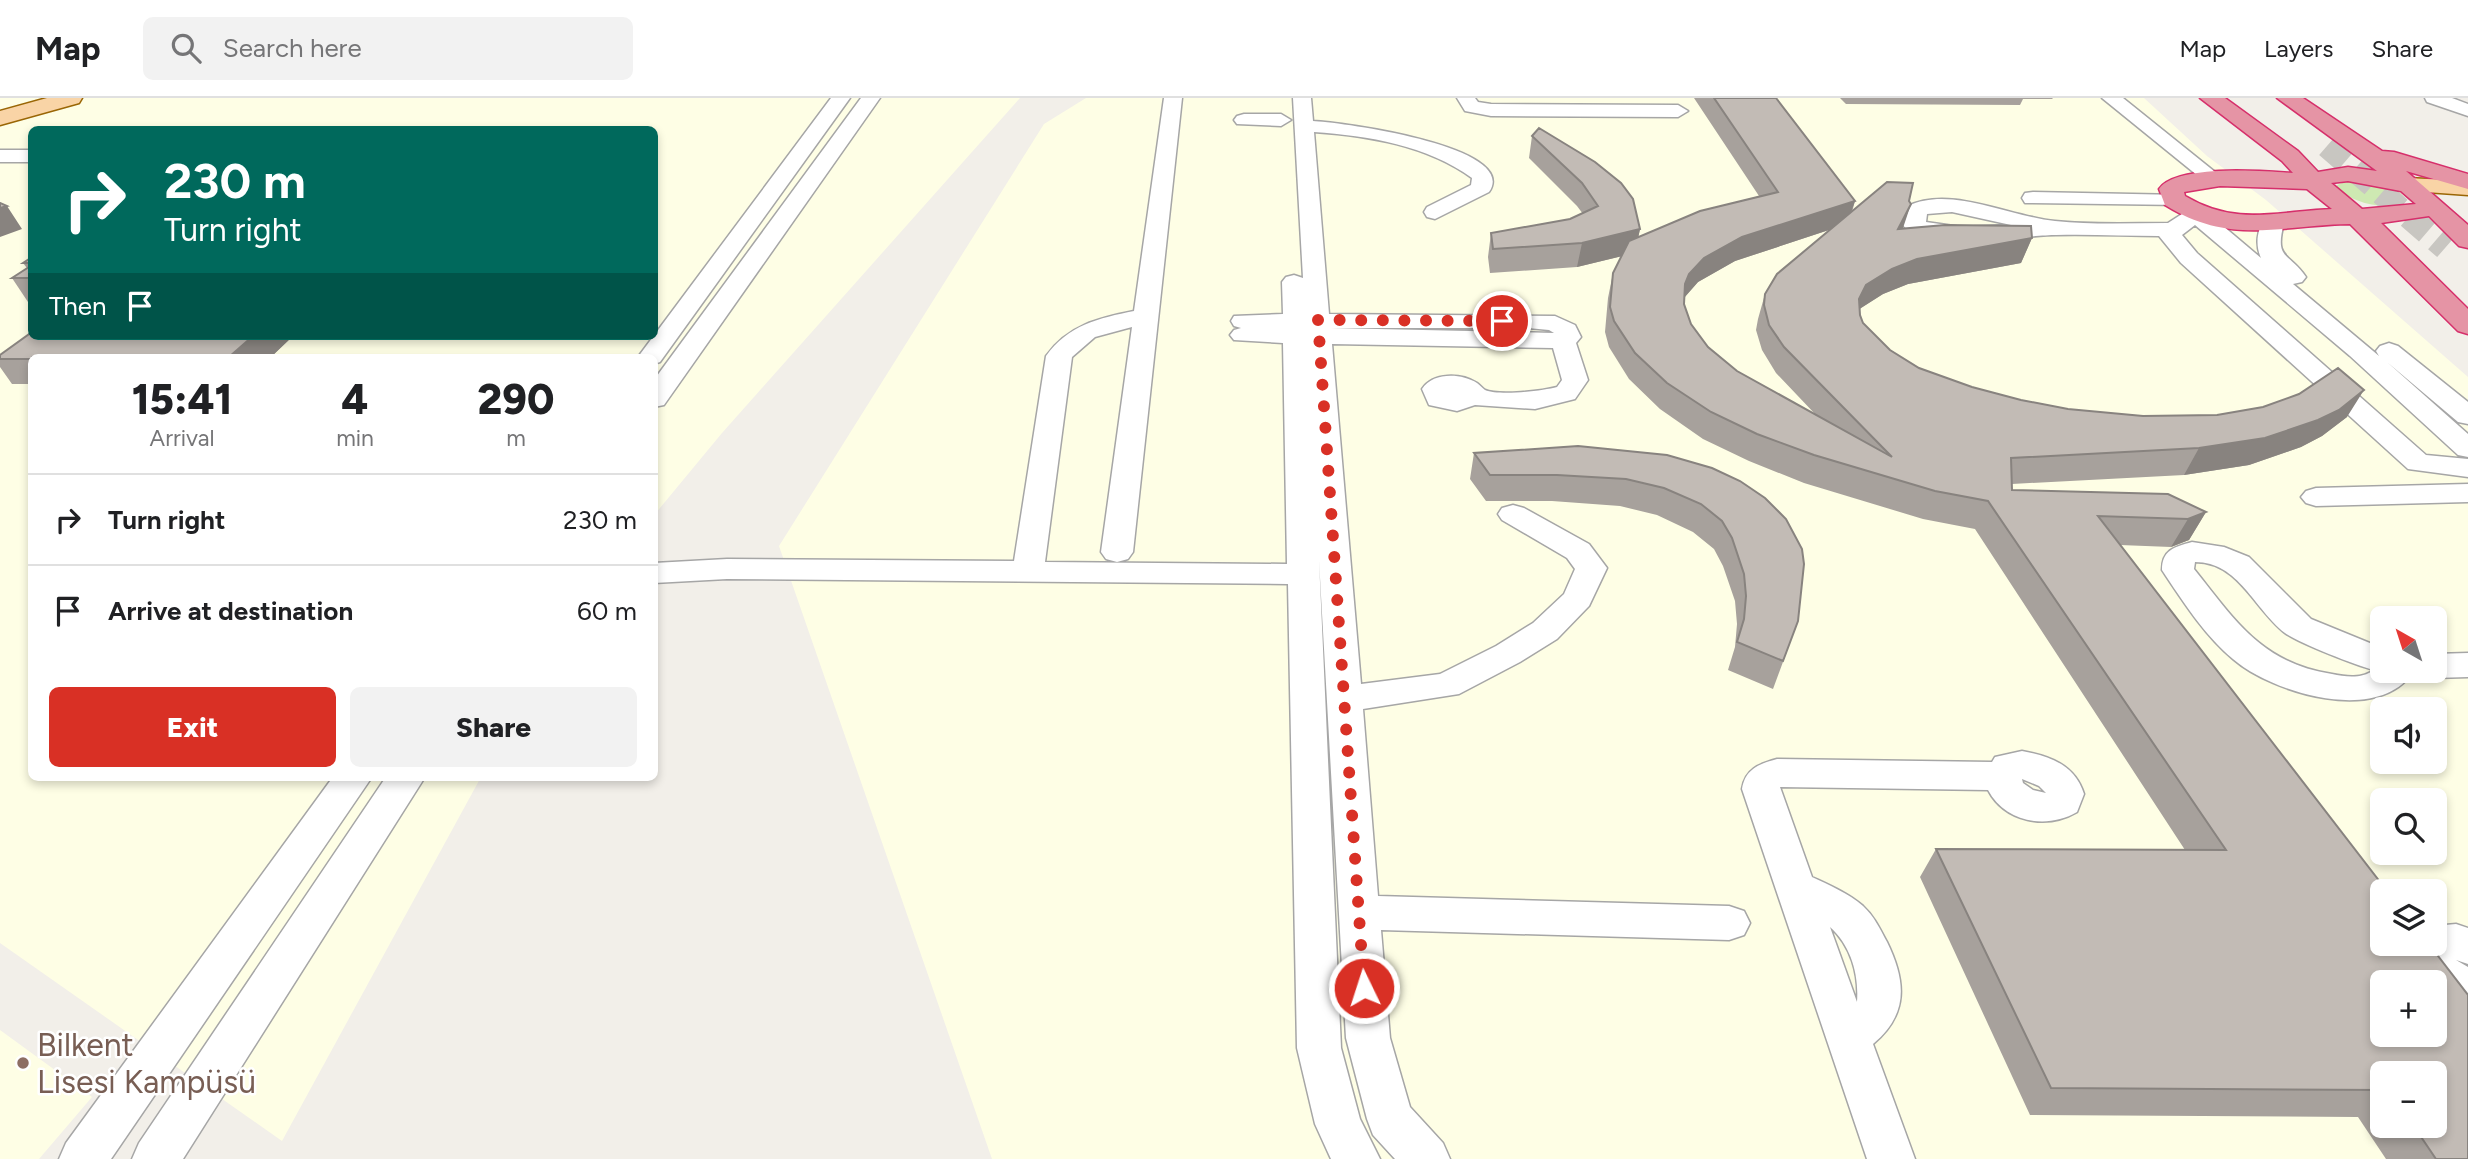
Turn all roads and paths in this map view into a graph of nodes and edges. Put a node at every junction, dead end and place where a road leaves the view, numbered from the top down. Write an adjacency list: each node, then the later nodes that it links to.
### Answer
1 (24, 98): 12 (main road)
2 (71, 98): 16 (main road)
3 (841, 98): 44 (street)
4 (871, 98): 45 (street)
5 (1173, 98): 40 (street)
6 (1466, 98): 15 (street)
7 (2111, 98): 23 (street)
8 (2211, 98): 19 (highway)
9 (2234, 98): 19 (highway)
10 (2434, 98): 14 (street)
11 (2278, 102): 18 (highway); 20 (highway)
12 (0, 104)
13 (1292, 110): 17 (street); 32 (street); 42 (street)
14 (2468, 110)
15 (1678, 111)
16 (0, 118)
17 (1244, 120)
18 (2327, 146)
19 (2288, 148): 20 (highway); 24 (highway); 26 (highway)
20 (2365, 150): 25 (highway); 27 (highway)
21 (0, 156): 22 (street)
22 (28, 156)
23 (2215, 180): 24 (highway); 33 (highway)
24 (2244, 180): 26 (highway)
25 (2468, 182)
26 (2314, 183): 27 (highway); 35 (highway)
27 (2407, 185): 28 (main road); 30 (highway)
28 (2468, 188)
29 (2034, 198): 33 (street)
30 (2434, 206): 31 (main road); 35 (highway); 38 (highway)
31 (2468, 208)
32 (1435, 212)
33 (2183, 213): 34 (highway); 36 (street); 48 (street); 49 (street)
34 (2273, 223): 35 (highway); 47 (street)
35 (2363, 223): 38 (highway); 41 (highway)
36 (2054, 228): 36 (street)
37 (2409, 246): 39 (highway)
38 (2459, 246)
39 (2468, 301)
40 (1145, 317): 54 (street); 55 (street)
41 (2468, 325)
42 (1307, 327): 43 (street); 46 (street); 56 (street); 62 (street)
43 (1243, 328)
44 (653, 354)
45 (658, 393)
46 (1471, 397)
47 (2468, 416)
48 (2468, 449)
49 (2468, 468)
50 (2468, 493): 51 (street)
51 (2468, 509)
52 (1513, 514): 62 (street)
53 (658, 549): 55 (street)
54 (1117, 552): 55 (street); 56 (street)
55 (1029, 562): 56 (street); 57 (street)
56 (1302, 564): 72 (street)
57 (658, 573)
58 (2370, 656): 61 (street)
59 (2468, 665): 60 (street)
60 (2447, 666)
61 (2382, 683)
62 (1344, 699): 66 (street)
63 (2002, 776): 74 (street)
64 (350, 781): 70 (street)
65 (403, 781): 71 (street)
66 (1359, 912): 67 (street); 73 (street)
67 (1729, 923)
68 (2468, 946): 69 (street)
69 (2468, 989)
70 (83, 1159)
71 (156, 1159)
72 (1356, 1159)
73 (1426, 1159)
74 (1891, 1159)

